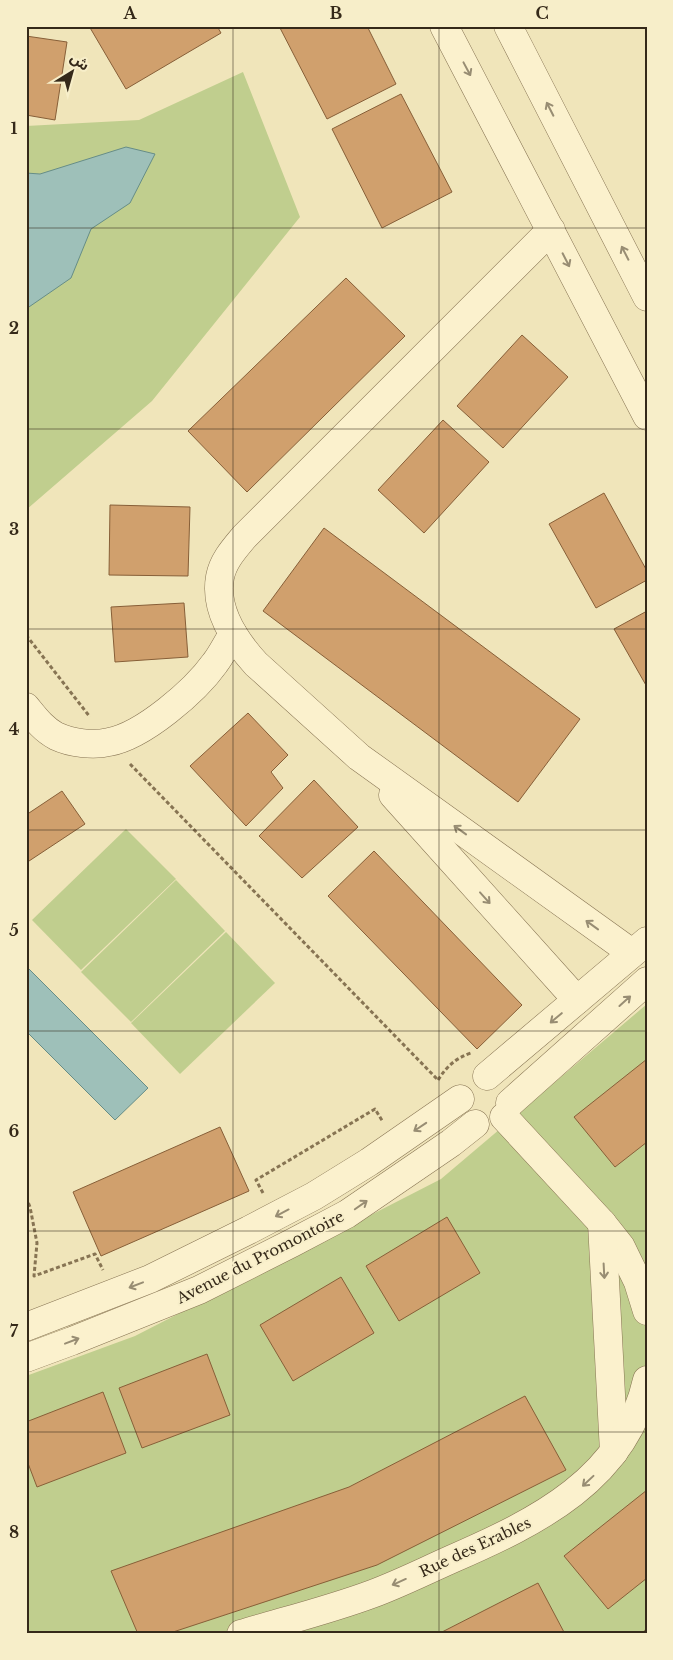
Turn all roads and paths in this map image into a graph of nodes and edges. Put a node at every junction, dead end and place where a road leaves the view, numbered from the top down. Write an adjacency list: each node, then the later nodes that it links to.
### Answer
1 (444, 26): 3 (street, one-way to 3)
2 (508, 26): 4 (street, one-way to 2)
3 (551, 230): 5 (street, one-way to 5); 6 (street)
4 (647, 297)
5 (647, 416)
6 (233, 634): 9 (street); 10 (street)
7 (26, 635): 9 (path)
8 (26, 707): 9 (street)
9 (109, 742): 16 (path)
10 (359, 757): 11 (street, one-way to 10); 13 (street, one-way to 13)
11 (639, 947): 13 (street)
12 (647, 981): 19 (street, one-way to 12)
13 (577, 1000): 15 (street, one-way to 15)
14 (475, 1052): 16 (path)
15 (486, 1076): 18 (street); 19 (street)
16 (438, 1080): 17 (path)
17 (433, 1088)
18 (460, 1099): 21 (street); 29 (street, Avenue du Promontoire, one-way to 29)
19 (507, 1110): 21 (street); 24 (street)
20 (391, 1117): 22 (path)
21 (475, 1124): 30 (street, Avenue du Promontoire, one-way to 21)
22 (264, 1196)
23 (26, 1197): 27 (path)
24 (602, 1222): 25 (street); 33 (street, one-way to 33)
25 (621, 1247): 26 (street); 28 (street)
26 (647, 1257)
27 (105, 1273)
28 (647, 1311)
29 (26, 1327)
30 (26, 1358)
31 (647, 1380): 32 (street, Rue des Erables)
32 (640, 1414): 33 (street, Rue des Erables)
33 (614, 1452): 35 (street, Rue des Erables, one-way to 35)
34 (647, 1628): 36 (path)
35 (241, 1634)
36 (644, 1634)

